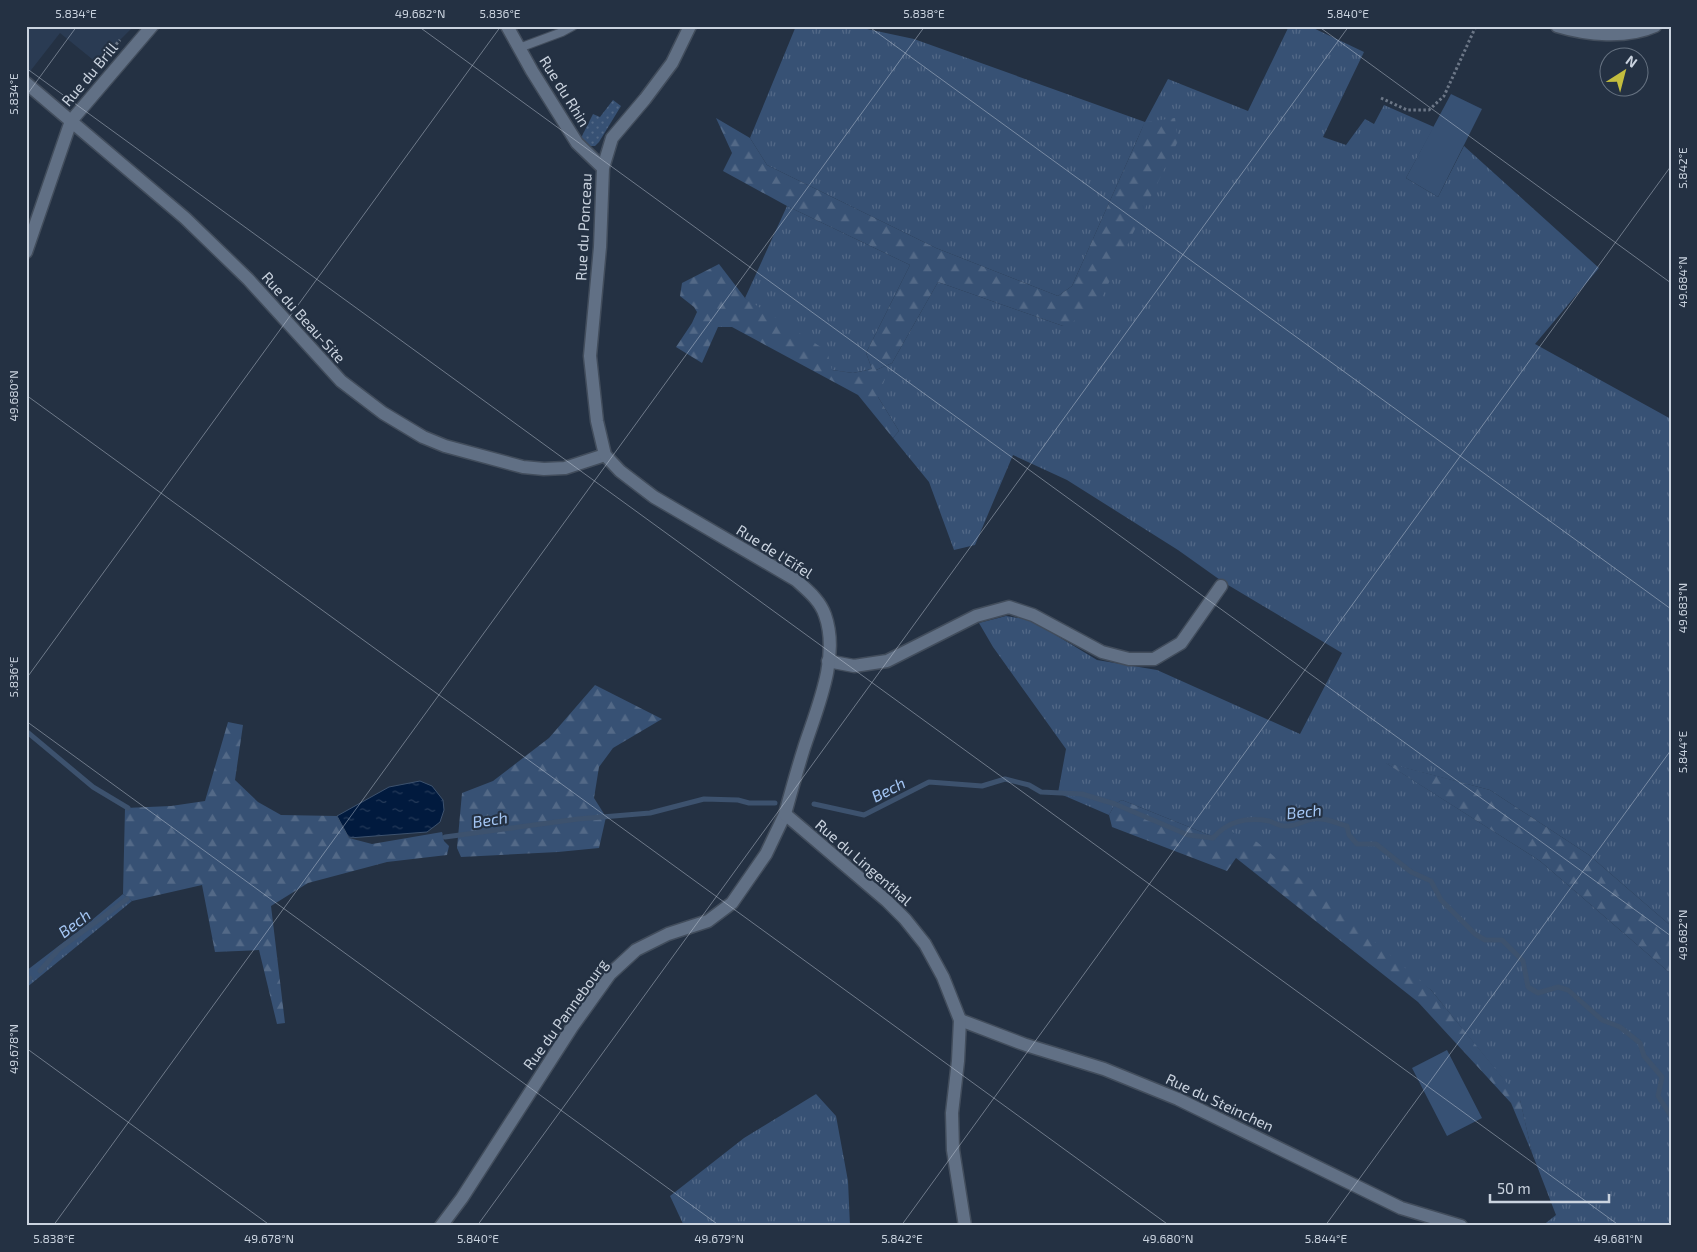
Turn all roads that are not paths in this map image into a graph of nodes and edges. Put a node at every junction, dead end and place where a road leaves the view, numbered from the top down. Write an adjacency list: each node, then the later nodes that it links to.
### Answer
1 (152, 26): 9 (street, Rue du Brill)
2 (507, 26): 7 (street, Rue du Rhin)
3 (573, 26): 7 (lane)
4 (690, 26): 10 (street, Rue du Ponceau)
5 (1557, 26): 6 (street)
6 (1655, 26)
7 (519, 48): 10 (street, Rue du Rhin)
8 (26, 83): 9 (street, Rue du Beau-Site)
9 (71, 121): 11 (street); 12 (street, Rue du Beau-Site)
10 (602, 168): 12 (street, Rue du Ponceau)
11 (26, 252)
12 (605, 455): 14 (street, Rue de l'Eifel)
13 (1221, 586): 14 (street)
14 (828, 661): 15 (street, Rue de l'Eifel)
15 (785, 814): 16 (street, Rue du Lingenthal); 17 (street, Rue du Pannebourg)
16 (960, 1020): 18 (street, Rue du Lingenthal); 19 (street, Rue du Steinchen)
17 (441, 1226)
18 (965, 1226)
19 (1461, 1226)

